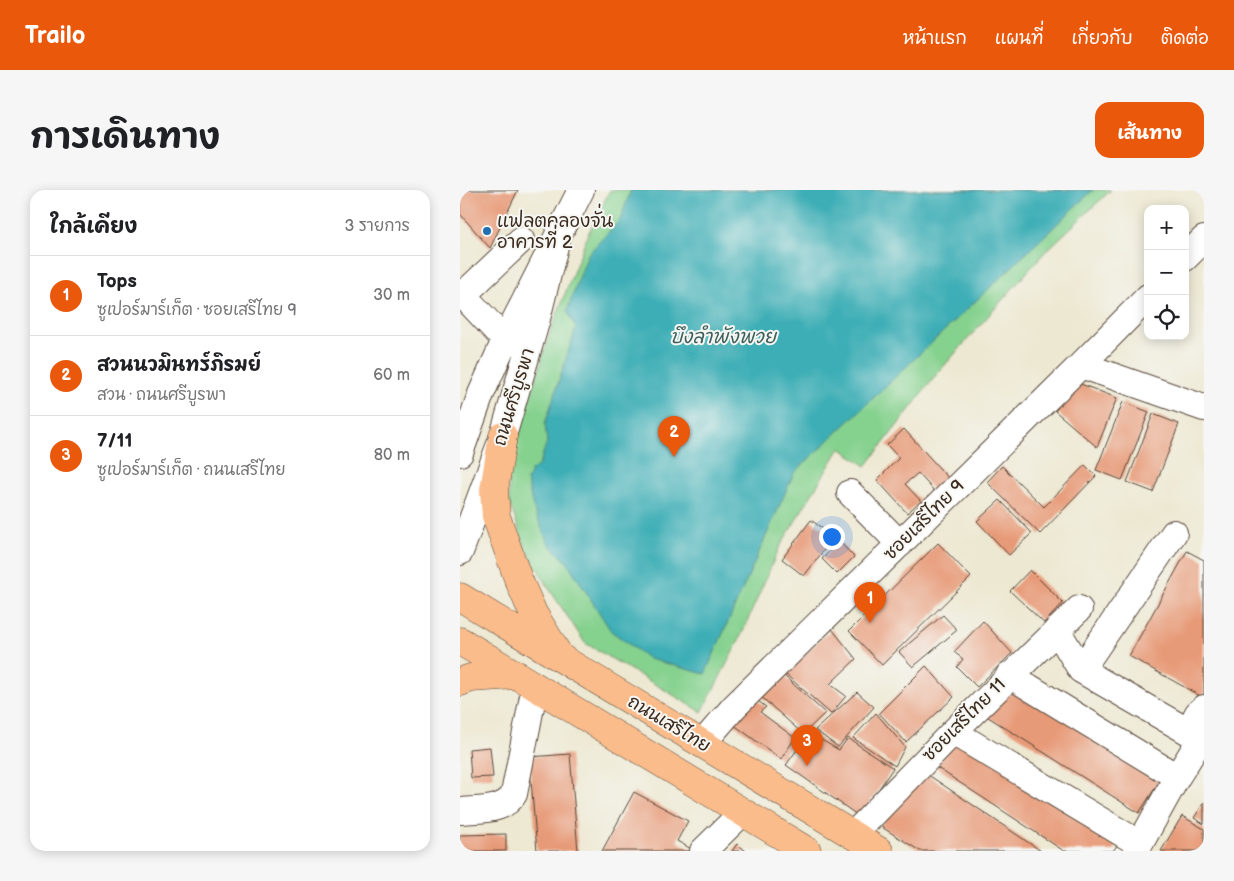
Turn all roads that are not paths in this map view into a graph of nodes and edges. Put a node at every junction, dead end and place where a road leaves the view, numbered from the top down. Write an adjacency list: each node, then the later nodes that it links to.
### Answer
1 (581, 190): 2 (street, ถนนศรีบูรพา)
2 (557, 238): 8 (street, ถนนศรีบูรพา); 11 (street, ถนนศรีบูรพา)
3 (1204, 239): 5 (street)
4 (521, 240): 6 (street)
5 (1189, 254)
6 (461, 293): 8 (street)
7 (1144, 301): 9 (street, ซอยเสรีไทย 9)
8 (505, 340): 12 (street, ถนนศรีบูรพา)
9 (1081, 365): 10 (street); 15 (street, ซอยเสรีไทย 9)
10 (1204, 408)
11 (503, 436): 16 (street, ถนนศรีบูรพา); 21 (main road)
12 (460, 453)
13 (850, 493): 15 (street)
14 (1174, 533): 22 (street)
15 (900, 544): 29 (street, ซอยเสรีไทย 9)
16 (460, 552)
17 (460, 597): 21 (main road, ถนนเสรีไทย)
18 (1080, 609): 19 (street, ซอยเสรีไทย 11)
19 (1057, 630): 22 (street); 23 (street, ซอยเสรีไทย 11)
20 (460, 641): 24 (main road, ถนนเสรีไทย)
21 (560, 657): 29 (main road, ถนนเสรีไทย)
22 (1081, 670): 28 (street)
23 (1010, 675): 27 (street, ซอยเสรีไทย 11); 30 (street)
24 (526, 680): 25 (main road); 31 (street); 32 (main road, ถนนเสรีไทย)
25 (460, 682)
26 (1204, 708): 28 (street)
27 (953, 732): 33 (street, ซอยเสรีไทย 11); 34 (street)
28 (1198, 735): 30 (street)
29 (702, 744): 33 (main road, ถนนเสรีไทย)
30 (1177, 778): 34 (street)
31 (460, 811)
32 (743, 812): 35 (street); 36 (main road, ถนนเสรีไทย)
33 (853, 835): 37 (main road, ถนนเสรีไทย)
34 (1138, 848)
35 (702, 851)
36 (807, 851)
37 (879, 851)

